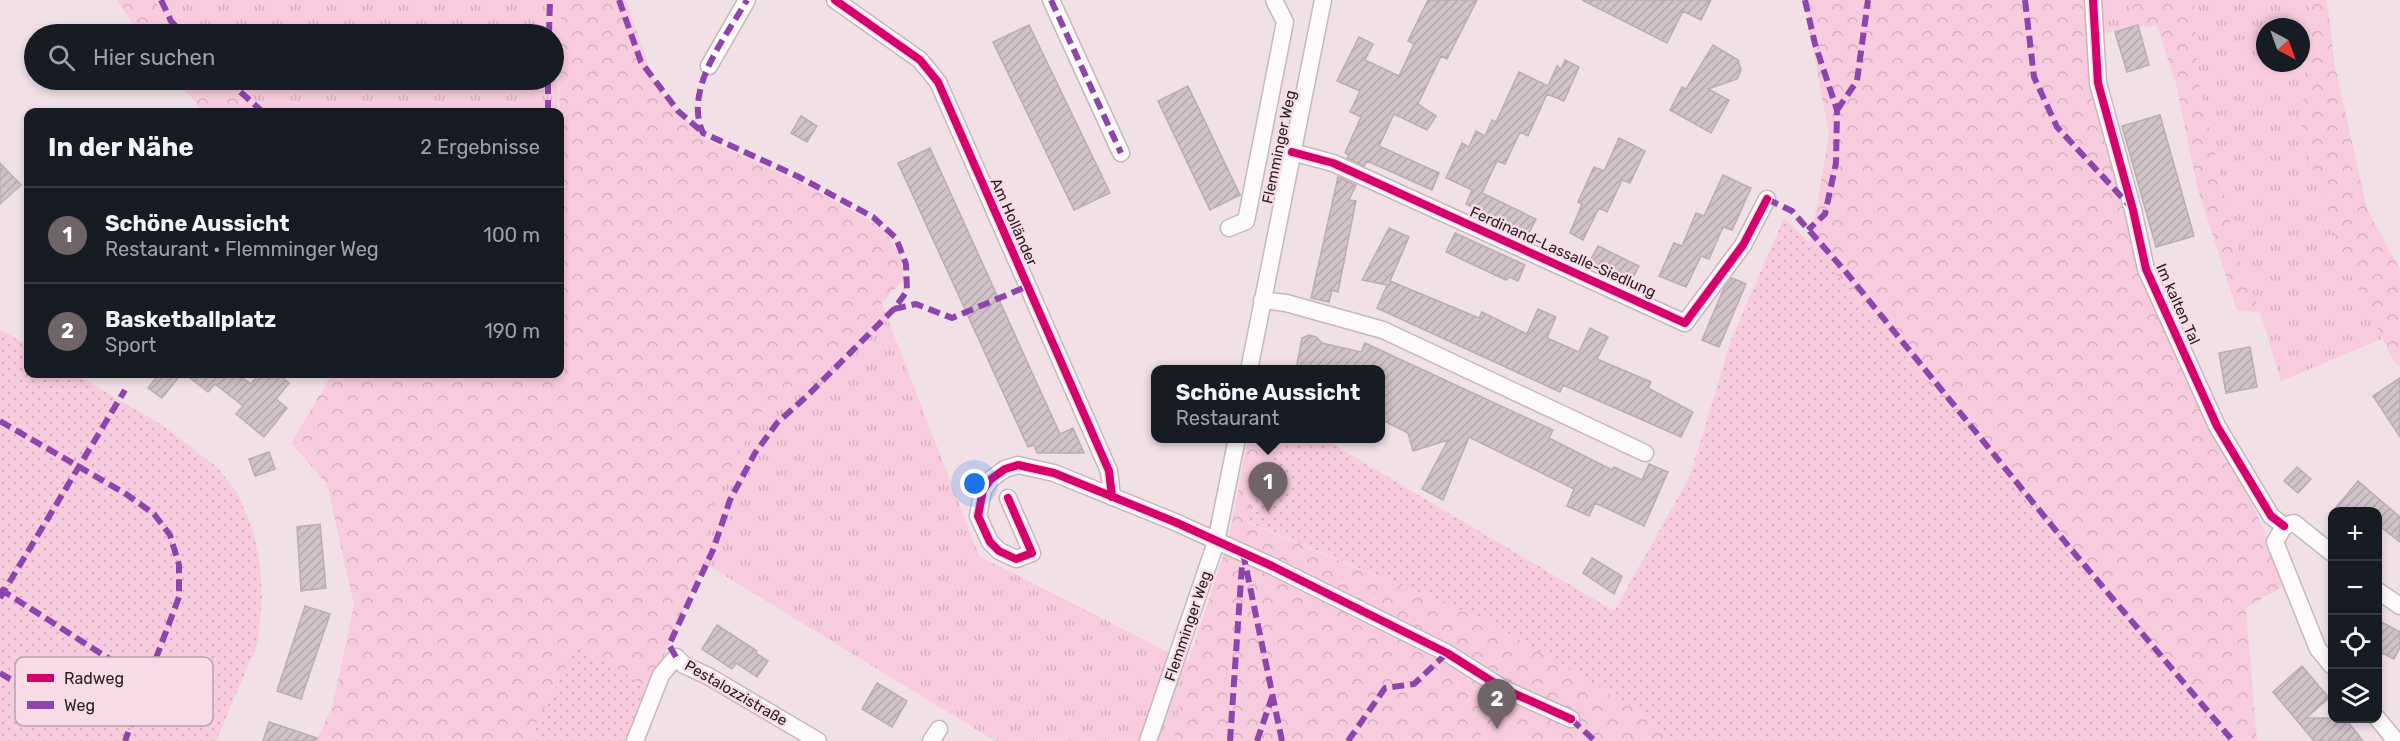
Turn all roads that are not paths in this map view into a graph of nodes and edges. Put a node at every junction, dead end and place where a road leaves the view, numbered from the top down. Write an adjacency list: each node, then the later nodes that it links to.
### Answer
1 (747, 0): 7 (street)
2 (835, 0): 16 (street, Am Holländer)
3 (1051, 0): 9 (street)
4 (1274, 0): 11 (street)
5 (1323, 0): 8 (street, Flemminger Weg)
6 (2093, 0): 18 (street, Im kalten Tal)
7 (709, 66)
8 (1292, 152): 10 (street, Ferdinand-Lassalle-Siedlung); 12 (street, Flemminger Weg)
9 (1121, 153)
10 (1767, 198)
11 (1229, 228)
12 (1262, 300): 13 (street, Flemminger Weg); 15 (street)
13 (1250, 365)
14 (1236, 443): 19 (street, Flemminger Weg)
15 (1645, 453)
16 (1112, 497): 17 (street); 19 (street)
17 (1008, 498)
18 (2284, 526): 20 (street); 23 (street)
19 (1216, 542): 24 (street); 28 (street, Flemminger Weg)
20 (2328, 550)
21 (2382, 594): 22 (street)
22 (2400, 606)
23 (2328, 661)
24 (1571, 719)
25 (2381, 723): 29 (street)
26 (635, 741): 27 (street, Pestalozzistraße)
27 (818, 741)
28 (1148, 741)
29 (2396, 741)

